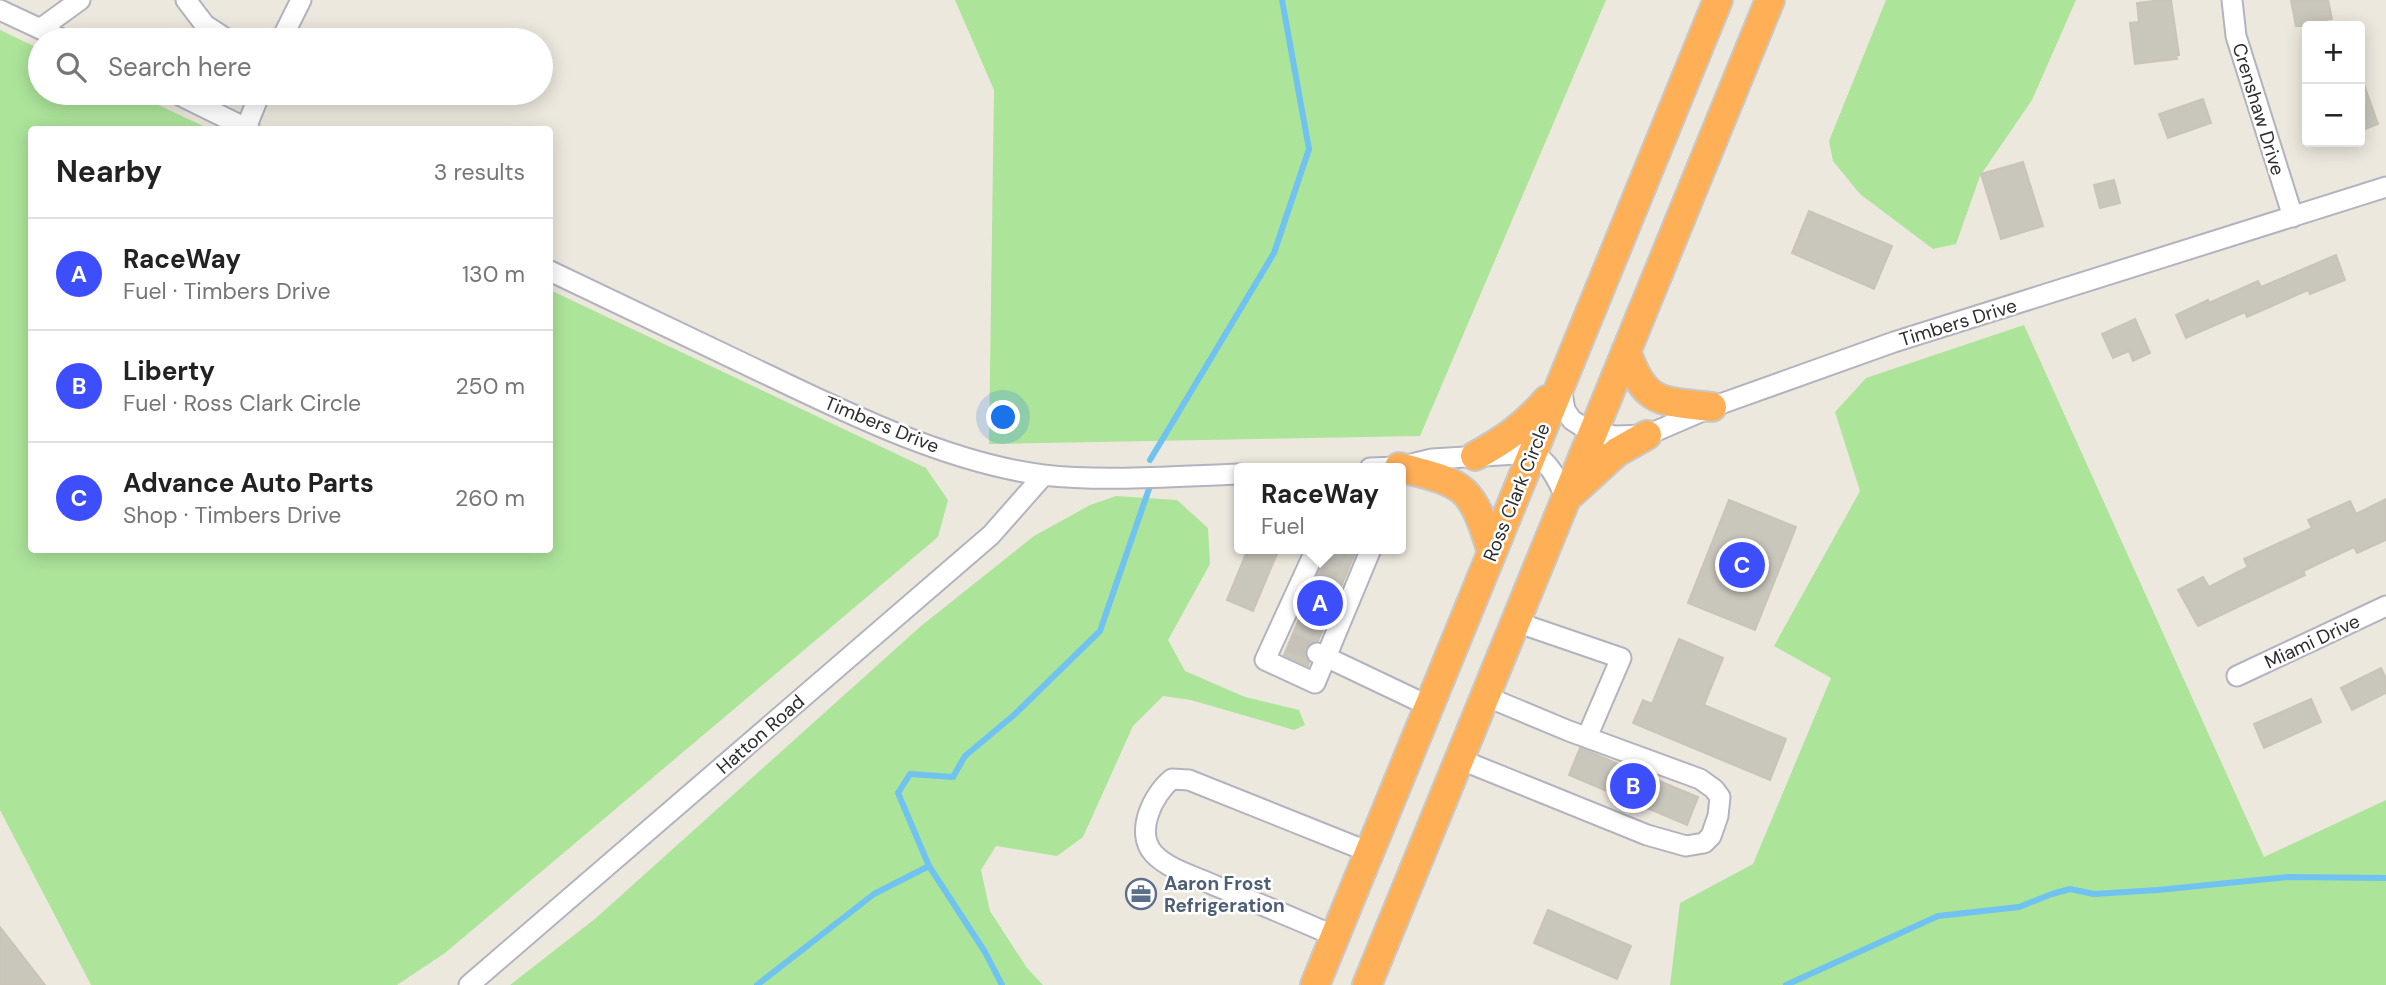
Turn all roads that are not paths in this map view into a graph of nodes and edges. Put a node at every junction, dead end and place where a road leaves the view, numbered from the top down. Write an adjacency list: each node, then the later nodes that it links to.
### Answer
1 (80, 0): 9 (street)
2 (186, 0): 10 (street)
3 (302, 0): 11 (street)
4 (1718, 0): 20 (highway, Ross Clark Circle)
5 (1770, 0): 19 (highway)
6 (2231, 0): 17 (street, Crenshaw Drive)
7 (0, 10): 8 (street)
8 (38, 28)
9 (41, 28)
10 (210, 28)
11 (287, 28)
12 (199, 105): 14 (street)
13 (256, 105): 15 (street)
14 (242, 126)
15 (249, 126)
16 (2386, 187): 17 (street, Timbers Drive)
17 (2293, 217): 21 (street, Timbers Drive)
18 (553, 272): 29 (street, Timbers Drive)
19 (1626, 351): 21 (highway); 22 (highway)
20 (1560, 384): 22 (street); 24 (highway, Ross Clark Circle); 25 (highway)
21 (1712, 407): 23 (street, Timbers Drive)
22 (1592, 433): 23 (street, Timbers Drive); 30 (highway)
23 (1647, 435): 30 (highway)
24 (1532, 453): 25 (street); 30 (street); 31 (highway, Ross Clark Circle)
25 (1475, 456): 26 (street)
26 (1406, 465)
27 (1406, 469): 31 (highway)
28 (1234, 474): 29 (street, Timbers Drive)
29 (1044, 475): 44 (street, Hatton Road)
30 (1566, 498): 35 (highway)
31 (1492, 552): 39 (highway, Ross Clark Circle)
32 (1320, 554): 36 (street)
33 (1367, 554): 36 (street)
34 (2386, 606): 37 (street, Miami Drive)
35 (1516, 622): 38 (highway); 40 (street)
36 (1320, 654): 39 (street)
37 (2237, 676)
38 (1485, 696): 40 (street); 41 (highway)
39 (1429, 706): 42 (highway, Ross Clark Circle)
40 (1587, 737): 41 (street)
41 (1459, 759): 46 (highway)
42 (1369, 852): 43 (highway, Ross Clark Circle); 43 (street)
43 (1335, 936): 45 (highway, Ross Clark Circle)
44 (469, 985)
45 (1315, 985)
46 (1367, 985)

